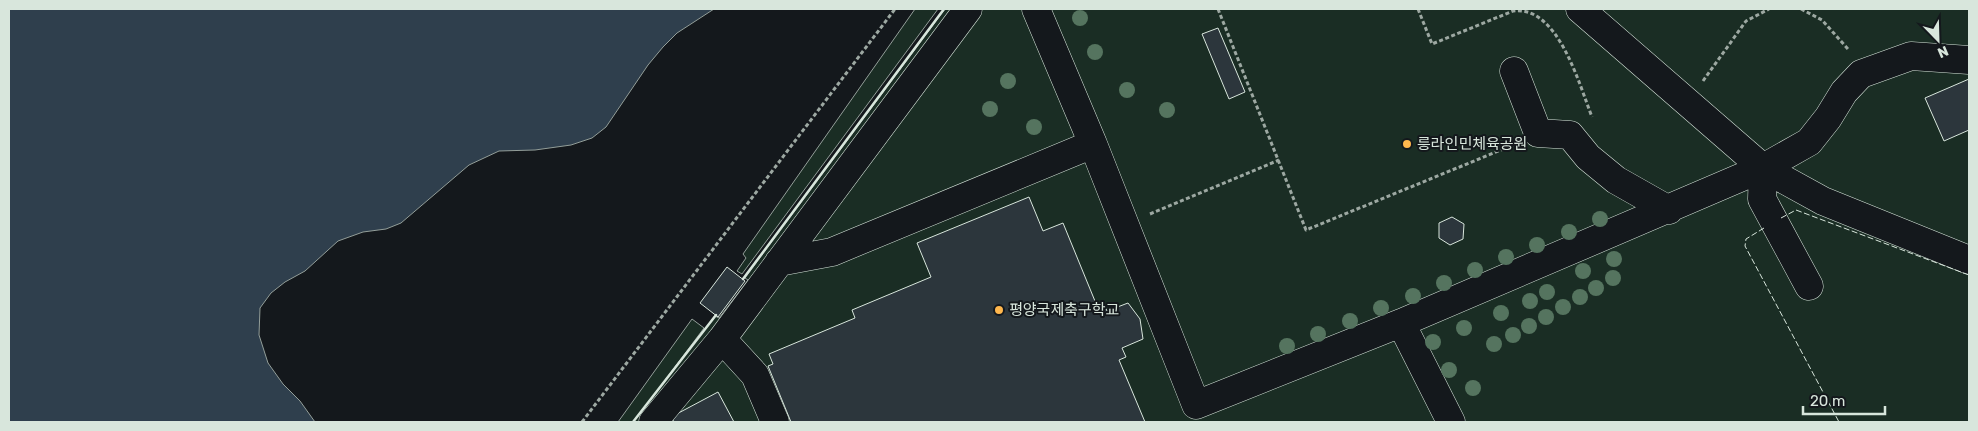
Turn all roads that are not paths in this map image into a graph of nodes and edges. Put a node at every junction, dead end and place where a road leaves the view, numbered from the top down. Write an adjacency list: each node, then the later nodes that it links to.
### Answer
1 (968, 9): 10 (lane)
2 (1036, 9): 6 (lane)
3 (1580, 9): 7 (lane)
4 (1969, 60): 7 (lane)
5 (1514, 71): 8 (lane)
6 (1093, 144): 10 (lane); 12 (lane)
7 (1764, 168): 8 (lane); 9 (lane); 11 (lane)
8 (1669, 210): 12 (lane)
9 (1969, 260)
10 (779, 262): 13 (lane)
11 (1809, 286)
12 (1401, 323): 16 (lane)
13 (722, 339): 14 (lane); 15 (lane)
14 (653, 422)
15 (775, 422)
16 (1451, 422)

